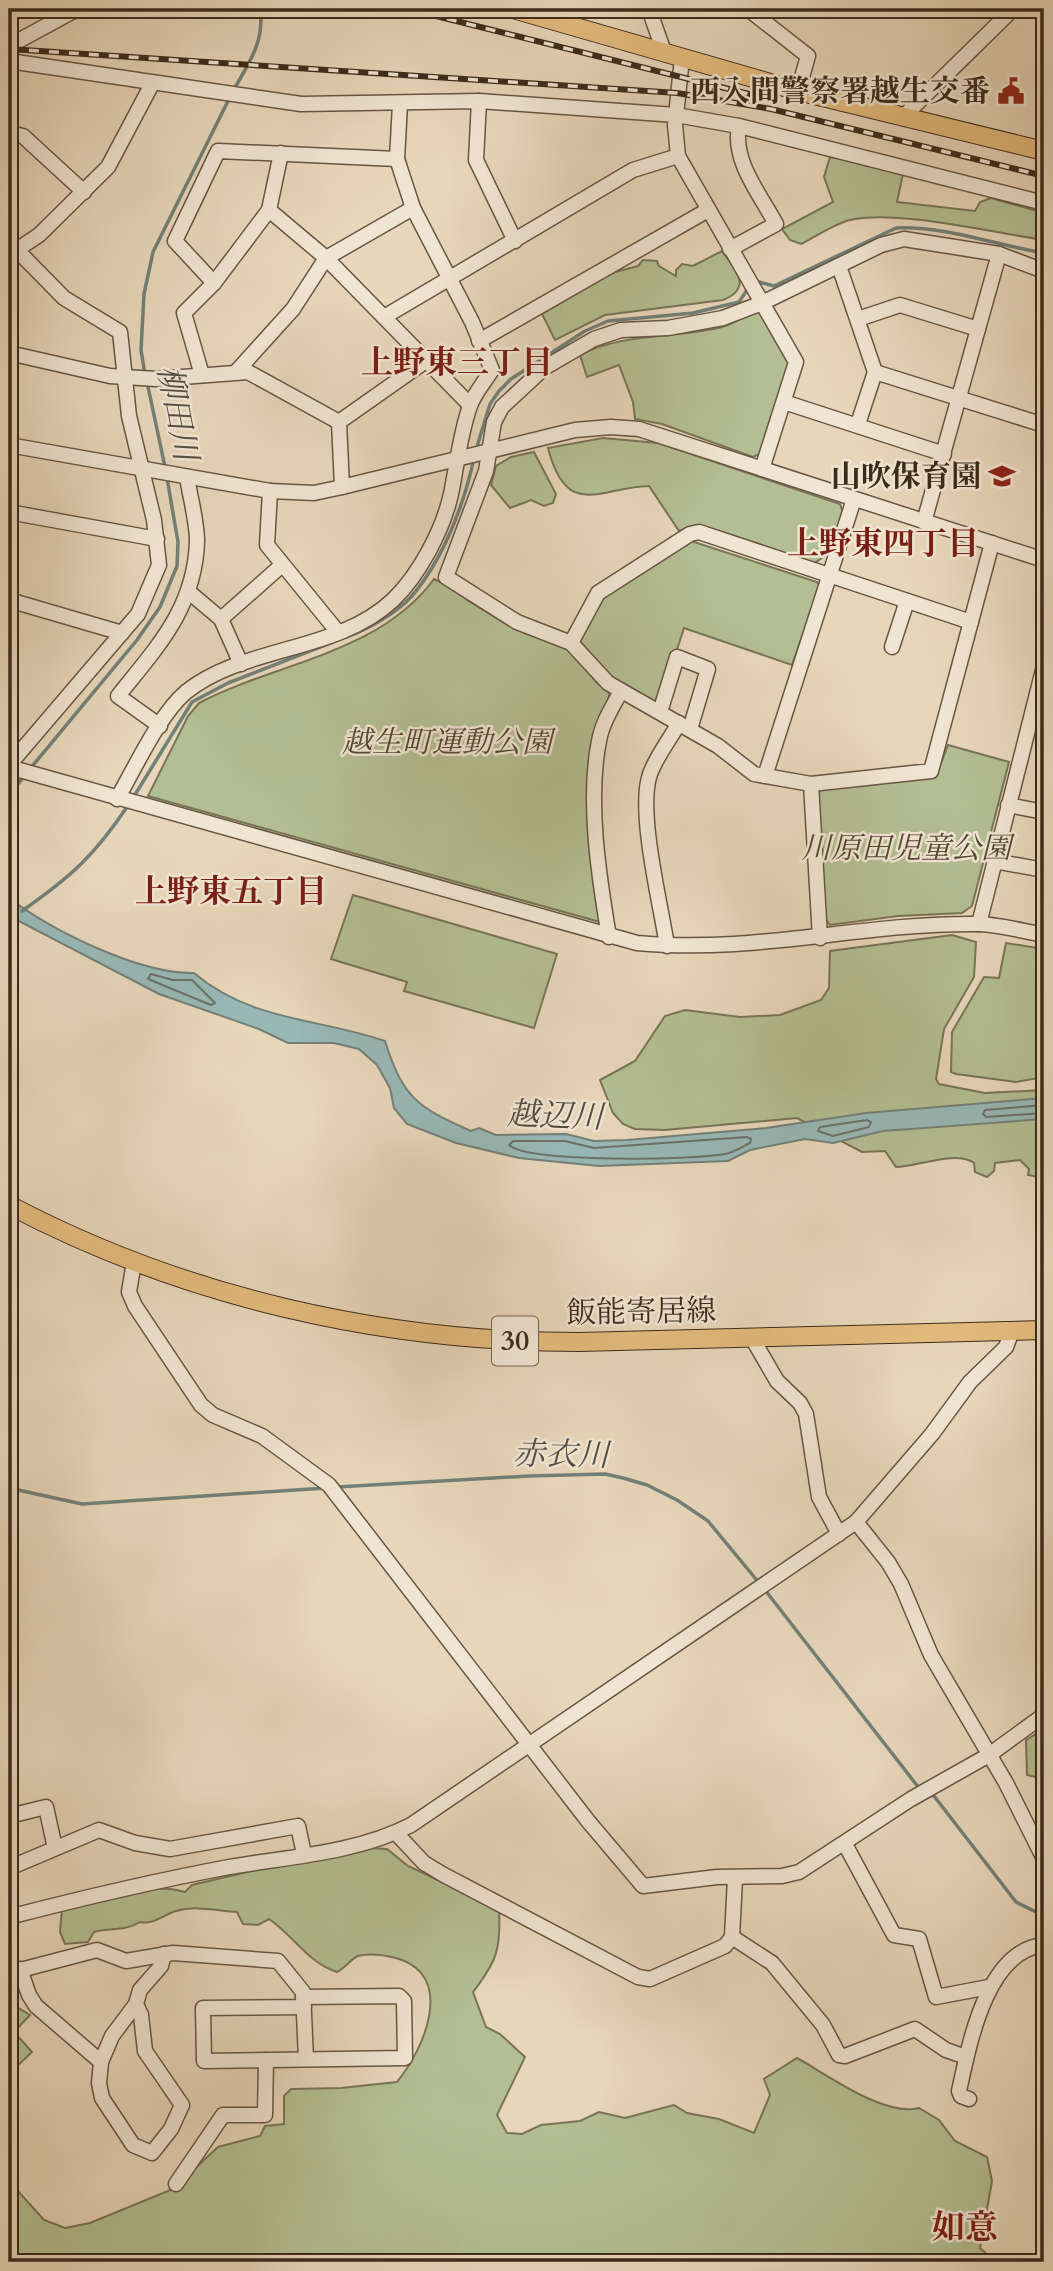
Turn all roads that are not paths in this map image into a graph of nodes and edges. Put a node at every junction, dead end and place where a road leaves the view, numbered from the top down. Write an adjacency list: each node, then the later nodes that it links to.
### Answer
1 (77, 9): 6 (street)
2 (513, 9): 7 (main road)
3 (649, 9): 7 (street)
4 (748, 9): 11 (street)
5 (1013, 9): 15 (street)
6 (9, 46)
7 (664, 52): 8 (main road)
8 (682, 58): 11 (main road); 14 (street)
9 (9, 61): 10 (street)
10 (152, 83): 13 (street); 22 (street)
11 (798, 90): 15 (main road)
12 (479, 101): 13 (street); 14 (street); 27 (street)
13 (400, 104): 21 (street)
14 (676, 115): 16 (street); 20 (street)
15 (903, 117): 18 (main road)
16 (739, 126): 23 (street); 29 (street)
17 (9, 133): 22 (street)
18 (1044, 151)
19 (281, 153): 21 (street); 25 (street); 35 (street)
20 (678, 156): 26 (street); 27 (street)
21 (397, 159): 24 (street)
22 (84, 192): 28 (street)
23 (1044, 203)
24 (413, 208): 31 (street); 34 (street)
25 (269, 210): 31 (street); 35 (street)
26 (708, 210): 29 (street); 40 (street)
27 (515, 242): 34 (street)
28 (12, 249): 46 (street)
29 (730, 249): 36 (street)
30 (999, 254): 32 (street); 33 (street); 39 (street)
31 (326, 258): 37 (street); 43 (street)
32 (839, 266): 36 (street); 38 (street)
33 (1044, 271)
34 (450, 279): 37 (street); 40 (street)
35 (214, 283): 45 (street)
36 (759, 298): 48 (street); 54 (street)
37 (384, 317): 42 (street)
38 (858, 319): 39 (street); 44 (street)
39 (978, 330): 47 (street)
40 (479, 341): 49 (street)
41 (9, 353): 46 (street)
42 (427, 360): 49 (street); 50 (street)
43 (237, 371): 45 (street); 50 (street)
44 (875, 372): 47 (street); 51 (street)
45 (202, 375): 46 (street)
46 (124, 377): 57 (street)
47 (958, 400): 52 (street); 55 (street)
48 (784, 402): 51 (street); 58 (street)
49 (470, 405): 56 (street)
50 (339, 422): 60 (street)
51 (858, 424): 55 (street)
52 (1044, 424)
53 (9, 445): 57 (street)
54 (485, 453): 56 (street); 58 (street); 77 (street)
55 (944, 454): 64 (street)
56 (461, 459): 60 (street); 75 (street)
57 (146, 469): 59 (street); 65 (street)
58 (762, 469): 62 (street)
59 (182, 476): 61 (street); 70 (street)
60 (342, 488): 61 (street)
61 (270, 491): 68 (street)
62 (854, 499): 64 (street); 69 (street)
63 (9, 512): 65 (street)
64 (924, 522): 66 (street)
65 (158, 539): 76 (street)
66 (992, 543): 67 (street); 74 (street)
67 (1044, 561)
68 (282, 565): 73 (street); 75 (street)
69 (830, 576): 72 (street); 77 (street); 86 (street)
70 (189, 592): 73 (street); 83 (street)
71 (9, 600): 76 (street)
72 (907, 601): 74 (street); 78 (street)
73 (221, 618): 79 (street)
74 (971, 622): 87 (street)
75 (337, 631): 79 (street)
76 (122, 633): 85 (street)
77 (571, 643): 81 (street)
78 (892, 647)
79 (241, 664): 83 (street)
80 (1044, 666): 89 (street)
81 (621, 691): 82 (street); 95 (street)
82 (660, 712): 84 (street); 84 (street)
83 (160, 726): 88 (street)
84 (684, 726): 86 (street); 97 (street)
85 (10, 767): 88 (street)
86 (765, 776): 87 (street)
87 (811, 784): 96 (street)
88 (119, 800): 95 (street)
89 (1008, 805): 90 (street); 91 (street)
90 (1044, 812)
91 (994, 862): 92 (street); 93 (street)
92 (1044, 870)
93 (979, 924): 94 (street); 96 (street)
94 (1044, 935)
95 (609, 937): 97 (street)
96 (820, 938): 97 (street)
97 (667, 946)
98 (9, 1205): 99 (main road, 飯能寄居線 / 30)
99 (134, 1262): 102 (main road, 飯能寄居線 / 30); 106 (street)
100 (1044, 1330): 101 (main road, 飯能寄居線 / 30)
101 (1012, 1331): 102 (main road, 飯能寄居線 / 30); 103 (street)
102 (752, 1338): 104 (street)
103 (856, 1522): 104 (street); 107 (street)
104 (839, 1534): 106 (street)
105 (1044, 1715): 107 (street)
106 (528, 1744): 109 (street); 115 (street)
107 (989, 1755): 110 (street); 113 (street)
108 (9, 1816): 111 (street)
109 (396, 1833): 112 (street); 117 (street)
110 (845, 1844): 115 (street); 121 (street)
111 (55, 1848): 112 (street); 114 (street)
112 (304, 1854): 116 (street)
113 (1044, 1860)
114 (9, 1868)
115 (735, 1878): 117 (street)
116 (9, 1917)
117 (732, 1937): 124 (street)
118 (1044, 1945): 121 (street)
119 (164, 1954): 120 (street); 122 (street); 123 (street)
120 (14, 1971): 127 (street)
121 (989, 1987): 124 (street)
122 (304, 2002): 125 (street); 125 (street); 126 (street)
123 (136, 2004): 127 (street); 127 (street)
124 (966, 2057): 128 (street)
125 (306, 2059): 126 (street)
126 (266, 2060): 129 (street)
127 (101, 2062)
128 (969, 2099)
129 (176, 2184)

